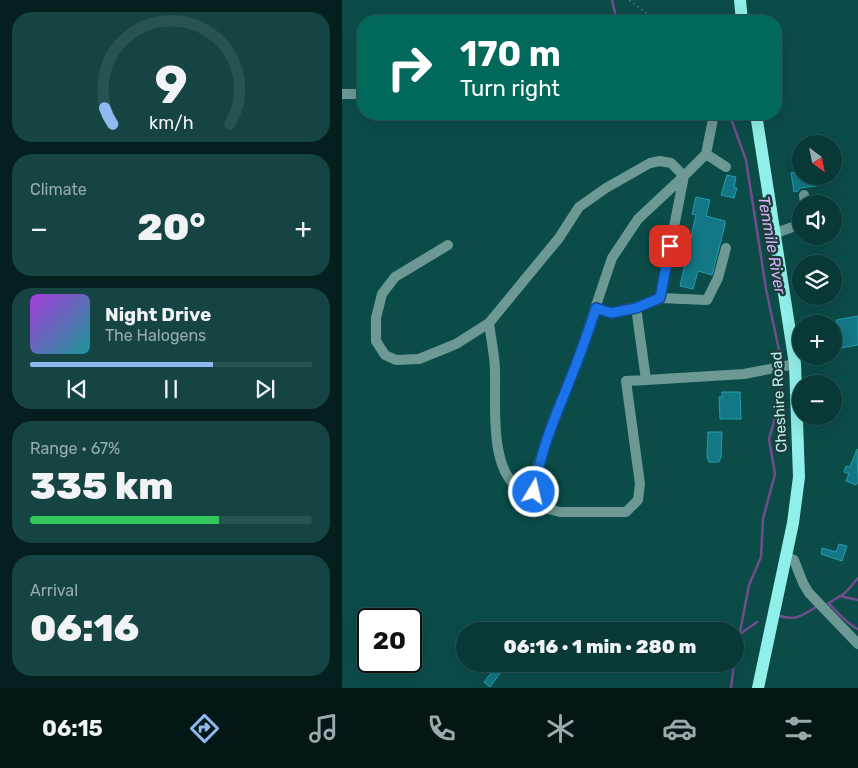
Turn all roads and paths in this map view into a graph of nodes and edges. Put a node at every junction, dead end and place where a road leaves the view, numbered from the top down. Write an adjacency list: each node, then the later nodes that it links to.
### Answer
1 (629, 0): 3 (path)
2 (740, 0): 4 (main road)
3 (649, 15)
4 (741, 15)
5 (342, 94): 6 (street)
6 (357, 94)
7 (713, 120): 9 (street)
8 (757, 120): 13 (main road, Cheshire Road)
9 (706, 154): 10 (street); 11 (street)
10 (726, 167)
11 (684, 176): 16 (street); 17 (street); 19 (street)
12 (792, 227): 13 (street)
13 (776, 233): 20 (main road, Cheshire Road)
14 (448, 245): 19 (street)
15 (726, 248): 16 (street)
16 (660, 298): 18 (street)
17 (596, 308): 18 (street); 22 (street)
18 (636, 308): 21 (street)
19 (489, 323): 22 (street)
20 (785, 366): 21 (street); 23 (main road, Cheshire Road)
21 (646, 380): 22 (street)
22 (534, 492)
23 (787, 558): 24 (street); 25 (main road, Cheshire Road)
24 (858, 644)
25 (758, 688)

